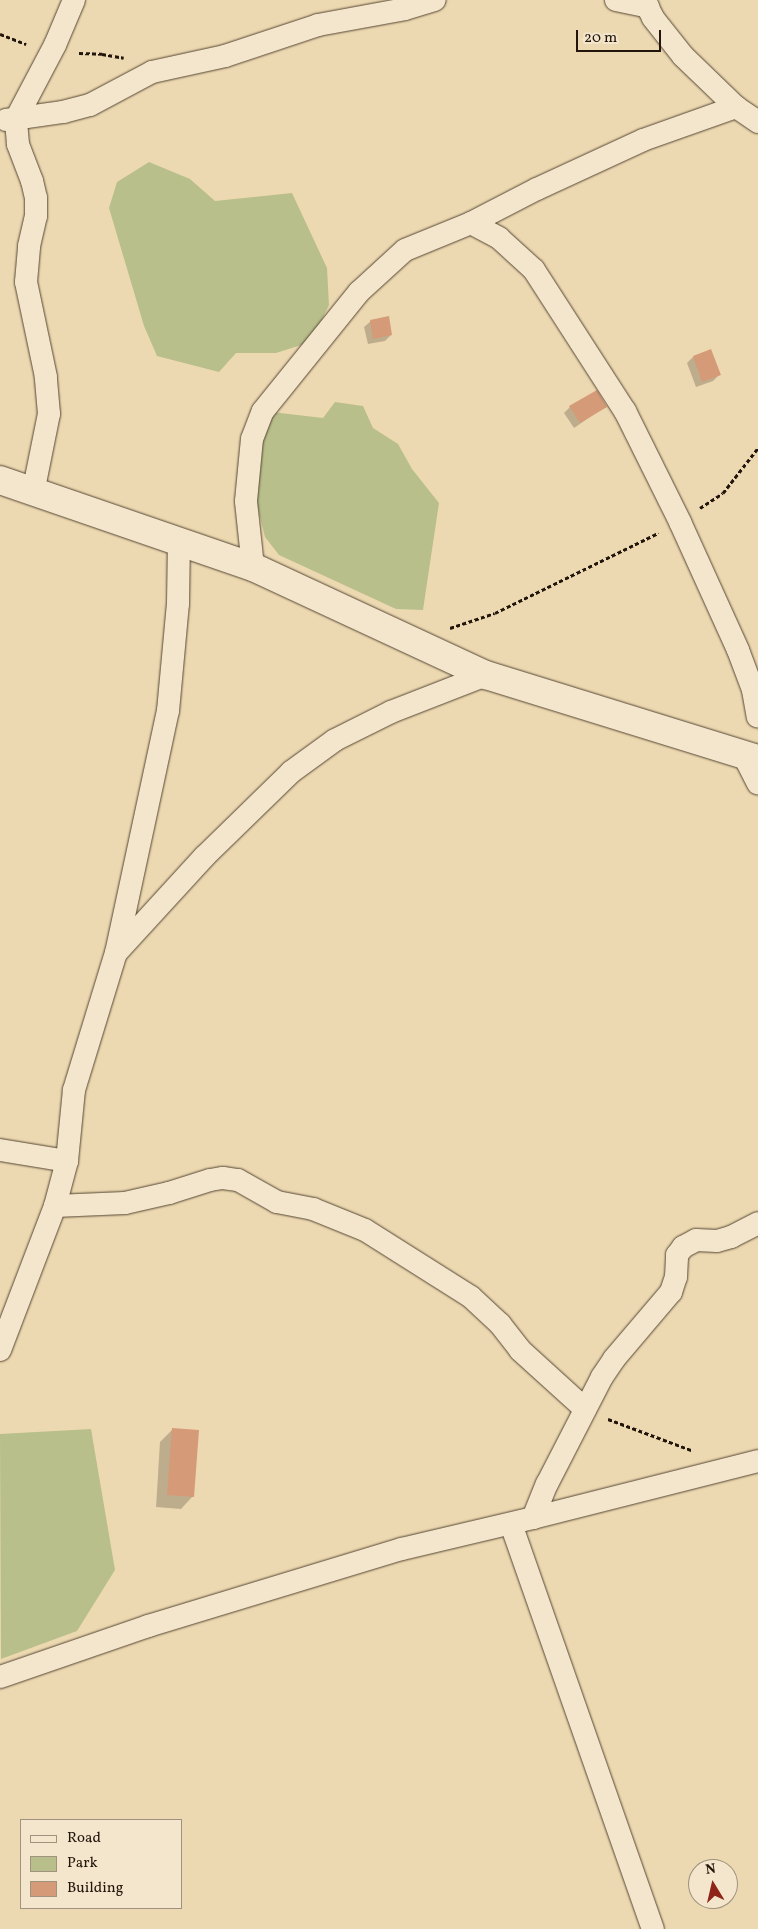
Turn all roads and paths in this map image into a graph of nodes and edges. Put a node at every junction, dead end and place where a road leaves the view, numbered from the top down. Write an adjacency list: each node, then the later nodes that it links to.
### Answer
1 (74, 0): 6 (street)
2 (435, 0): 6 (street)
3 (616, 0): 4 (street)
4 (646, 3): 5 (street)
5 (736, 107): 7 (street); 8 (street)
6 (8, 120): 11 (street)
7 (758, 122)
8 (471, 223): 12 (street); 14 (street)
9 (758, 448): 12 (path)
10 (0, 480): 11 (street)
11 (33, 493): 13 (street)
12 (680, 522): 15 (path); 17 (street)
13 (178, 541): 14 (street); 20 (street)
14 (253, 566): 15 (street)
15 (412, 641): 16 (street)
16 (486, 676): 18 (street); 20 (street)
17 (758, 717)
18 (750, 757): 19 (street)
19 (758, 783)
20 (116, 953): 22 (street)
21 (0, 1150): 22 (street)
22 (68, 1161): 23 (street)
23 (55, 1206): 25 (street); 26 (street)
24 (758, 1223): 26 (street)
25 (0, 1350)
26 (585, 1409): 27 (path); 29 (street)
27 (699, 1453)
28 (758, 1461): 29 (street)
29 (533, 1518): 30 (street)
30 (511, 1524): 31 (street); 32 (street)
31 (0, 1677)
32 (652, 1929)

